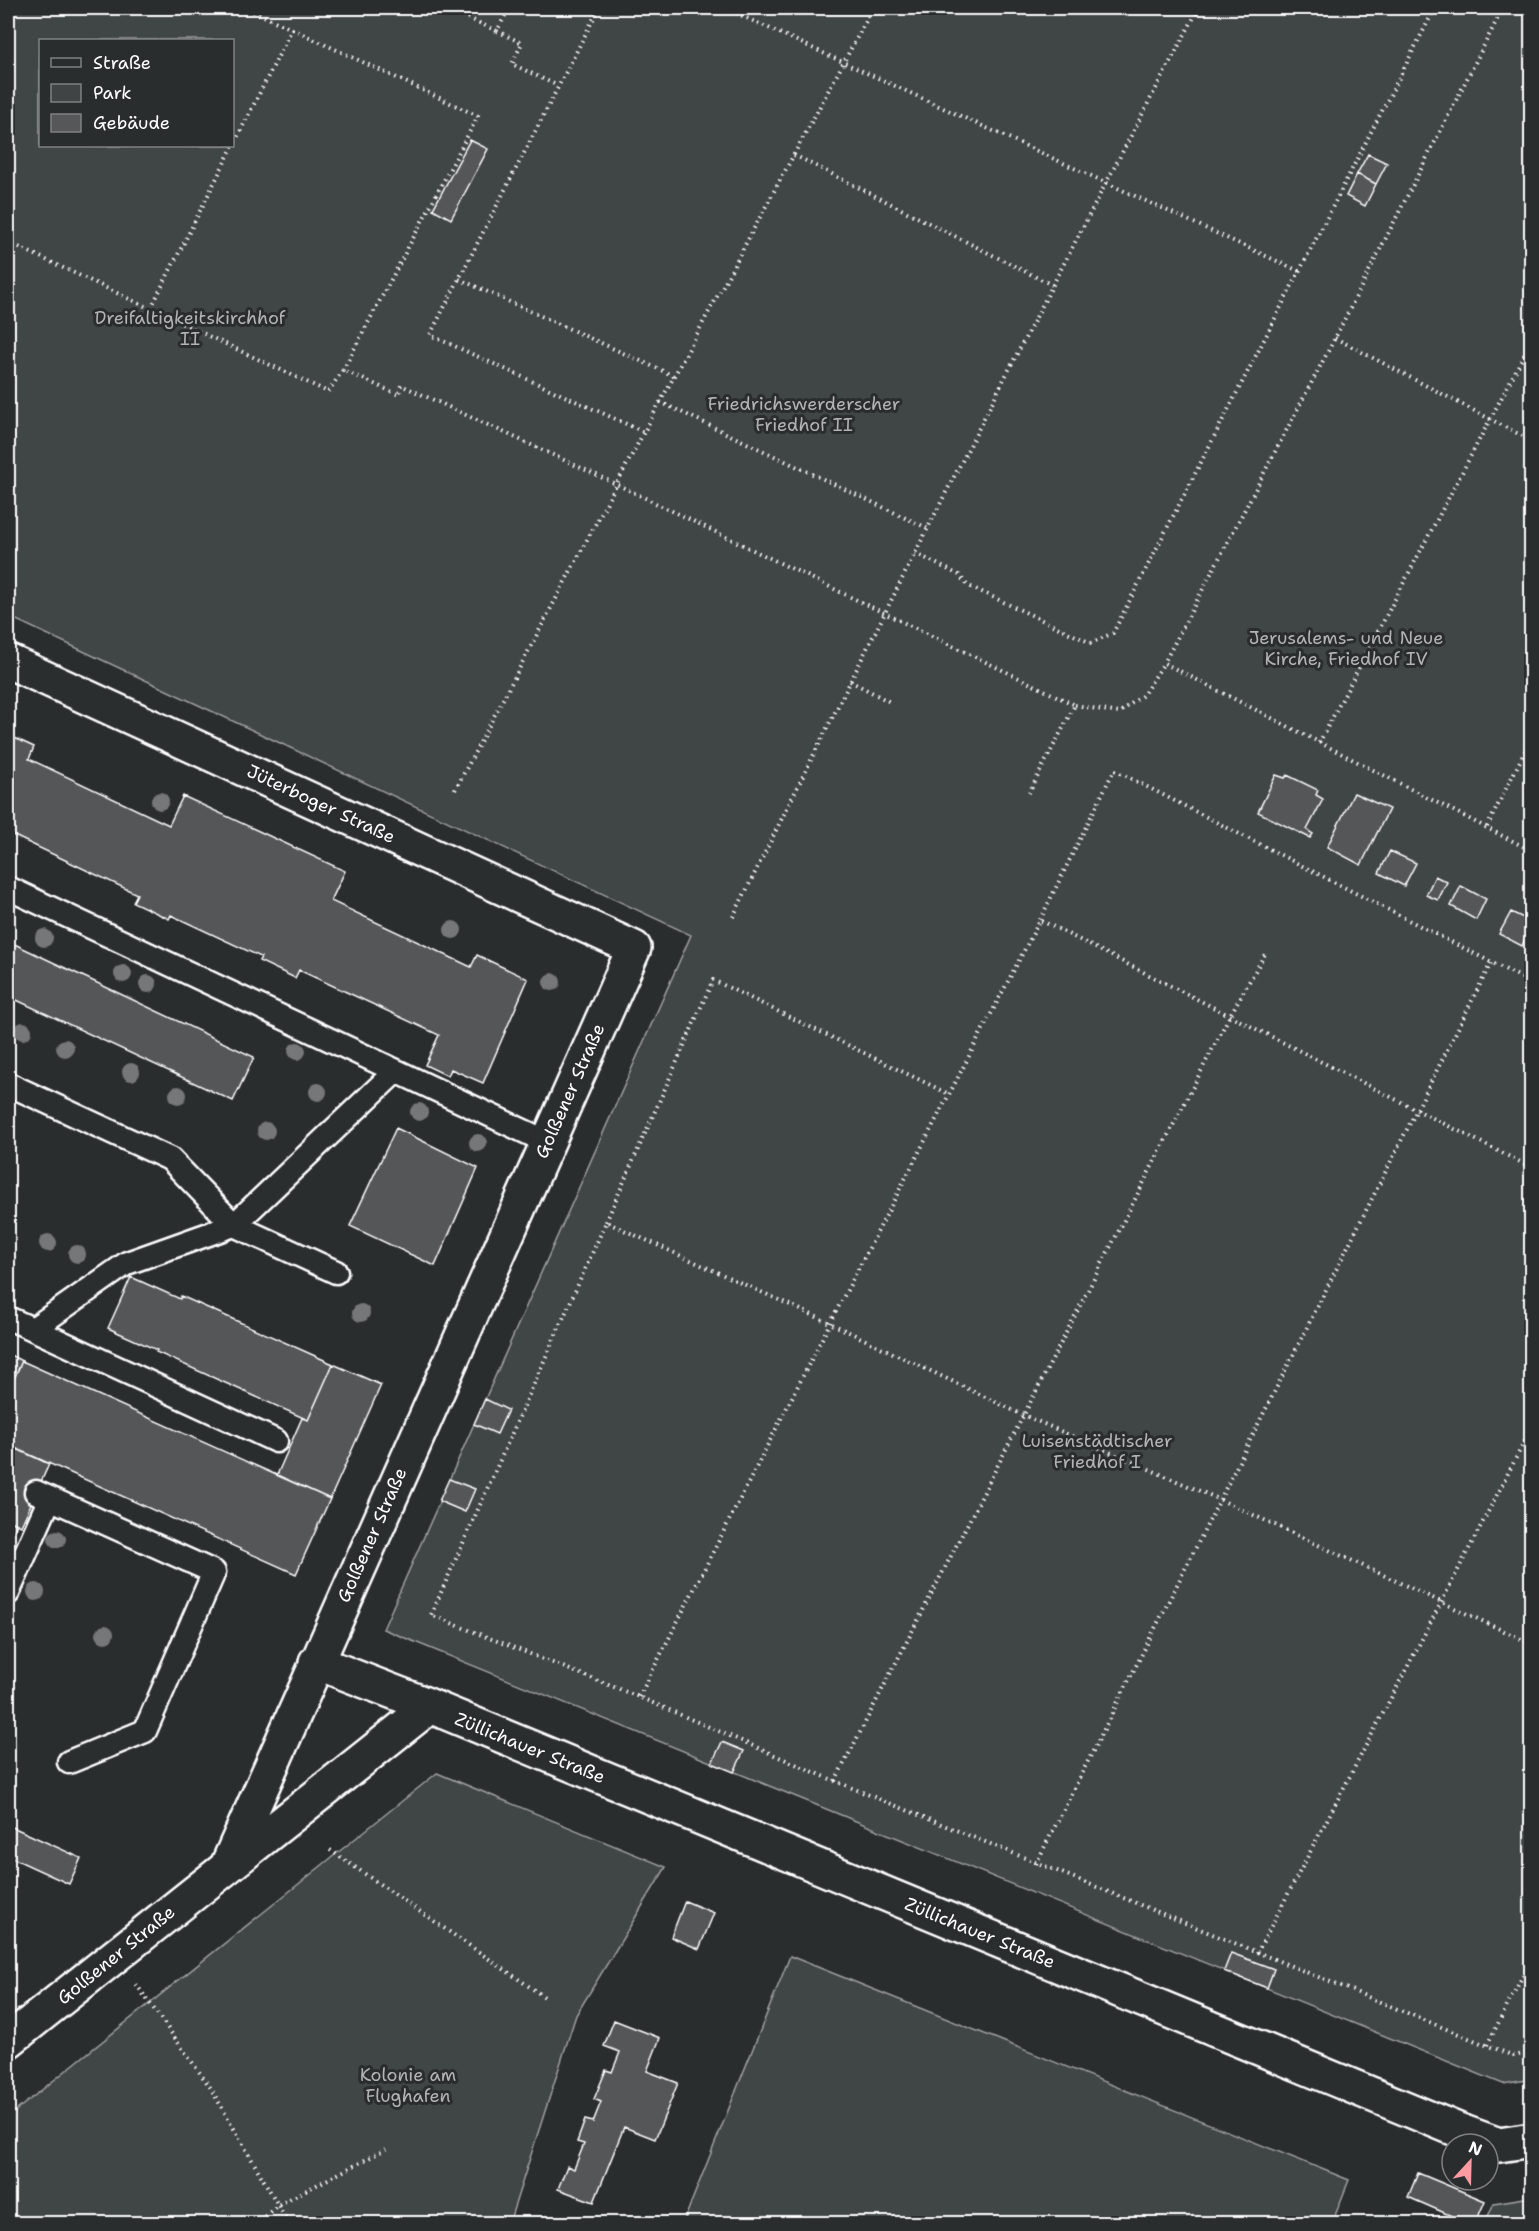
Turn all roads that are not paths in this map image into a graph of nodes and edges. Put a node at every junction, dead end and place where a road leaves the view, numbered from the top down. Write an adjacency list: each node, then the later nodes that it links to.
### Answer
1 (8, 661): 3 (street, Jüterboger Straße)
2 (8, 888): 4 (lane)
3 (634, 948): 6 (street, Golßener Straße)
4 (396, 1071): 6 (lane); 7 (lane)
5 (8, 1084): 7 (lane)
6 (547, 1142): 13 (street, Golßener Straße)
7 (234, 1225): 8 (lane); 10 (lane)
8 (336, 1272)
9 (8, 1318): 10 (lane)
10 (33, 1329): 11 (lane)
11 (276, 1441)
12 (8, 1593): 15 (lane)
13 (316, 1662): 14 (street, Züllichauer Straße); 16 (street, Golßener Straße)
14 (430, 1706): 16 (street); 18 (street, Züllichauer Straße)
15 (69, 1762)
16 (227, 1866): 17 (street, Golßener Straße)
17 (8, 2041)
18 (1532, 2140)

